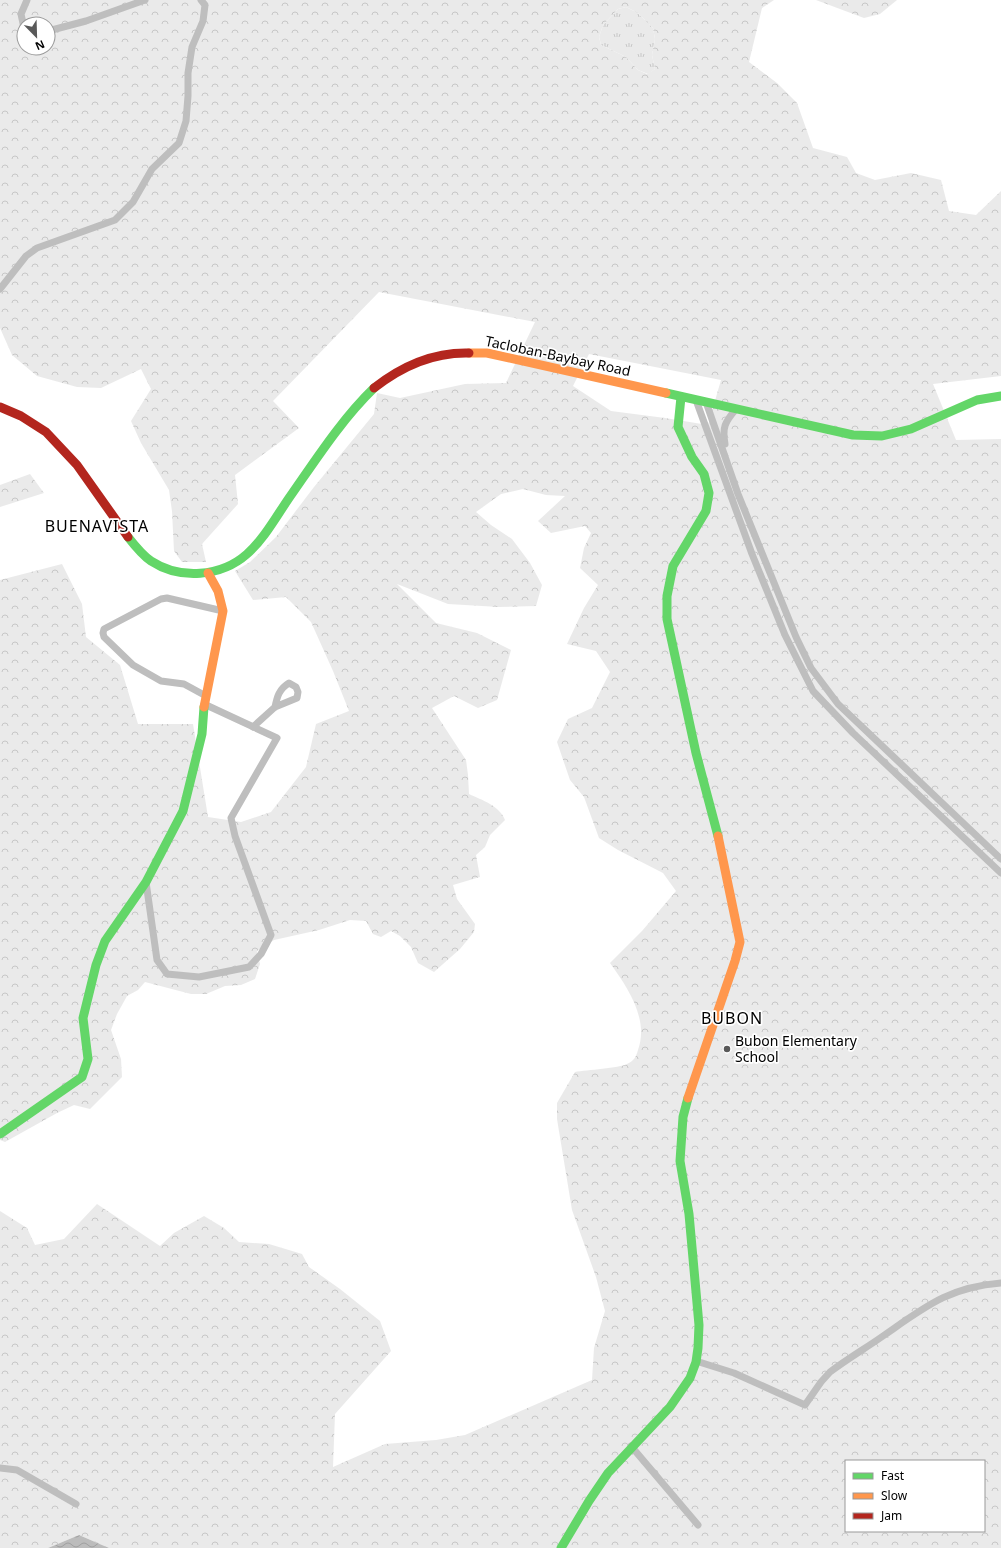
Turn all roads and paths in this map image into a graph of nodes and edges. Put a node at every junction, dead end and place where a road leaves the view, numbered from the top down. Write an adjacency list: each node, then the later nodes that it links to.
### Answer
1 (27, 0): 4 (street)
2 (145, 0): 5 (street)
3 (201, 0): 6 (street)
4 (21, 16)
5 (56, 29)
6 (0, 289)
7 (1001, 396): 12 (main road, Tacloban-Baybay Road)
8 (681, 397): 9 (main road, Tacloban-Baybay Road); 16 (main road, Tacloban-Baybay Road); 26 (main road)
9 (696, 400): 10 (main road, Tacloban-Baybay Road); 15 (street)
10 (706, 402): 12 (main road, Tacloban-Baybay Road); 13 (street)
11 (0, 407): 16 (main road, Tacloban-Baybay Road)
12 (736, 409): 13 (street)
13 (727, 462): 14 (street)
14 (738, 494): 15 (street); 21 (street)
15 (731, 496): 22 (street)
16 (208, 573): 17 (main road)
17 (224, 611): 18 (main road); 18 (street)
18 (205, 700): 20 (street); 23 (main road)
19 (275, 707): 20 (street)
20 (253, 727): 23 (street)
21 (1001, 858)
22 (1001, 873)
23 (146, 882): 24 (main road)
24 (0, 1134)
25 (1001, 1283): 26 (street)
26 (696, 1361): 27 (main road)
27 (631, 1446): 30 (street); 31 (main road)
28 (0, 1468): 29 (street)
29 (76, 1504)
30 (698, 1525)
31 (561, 1548)

